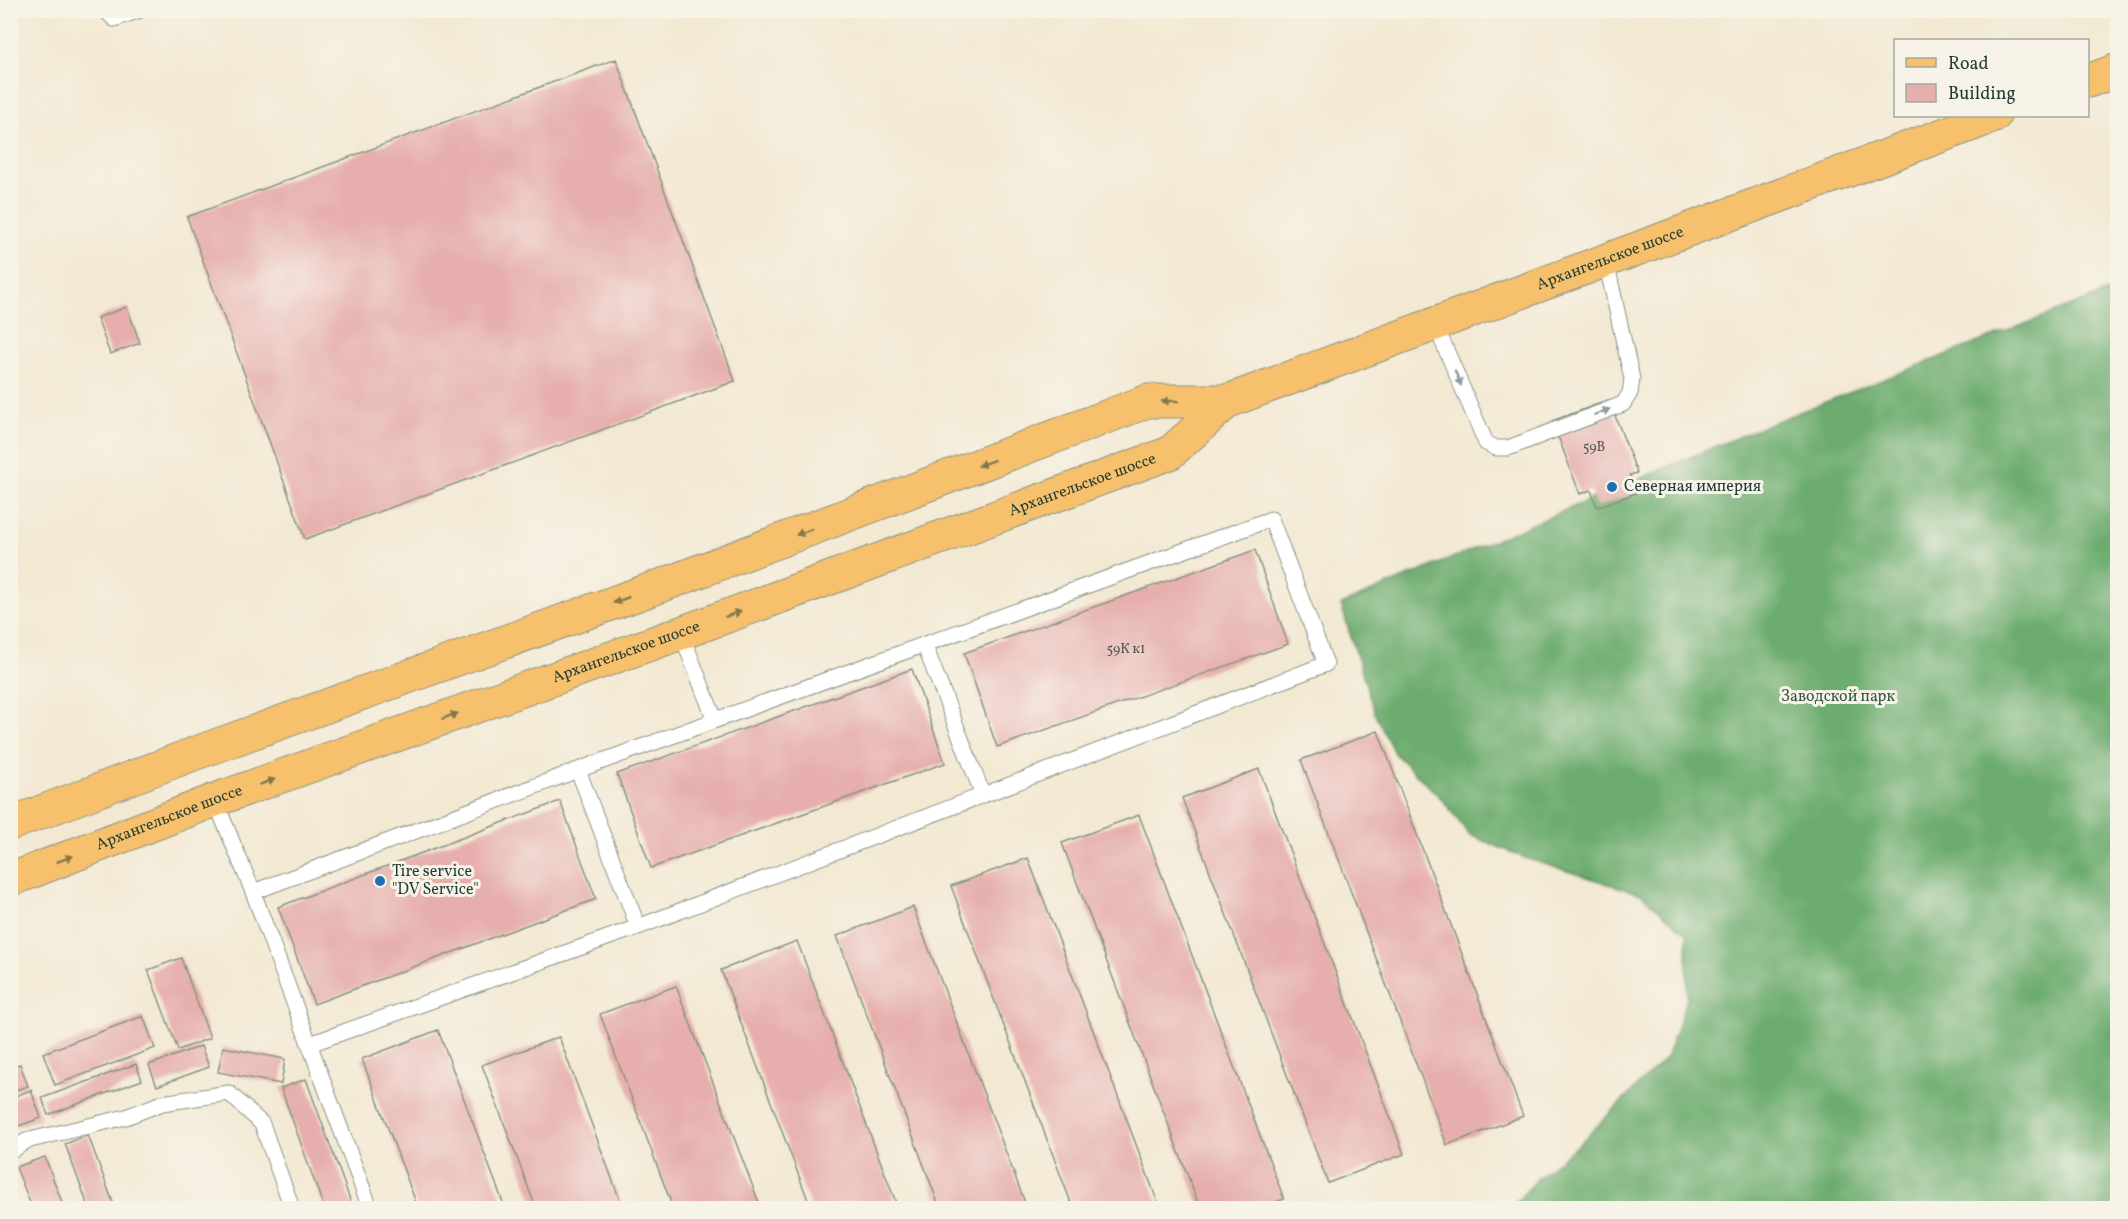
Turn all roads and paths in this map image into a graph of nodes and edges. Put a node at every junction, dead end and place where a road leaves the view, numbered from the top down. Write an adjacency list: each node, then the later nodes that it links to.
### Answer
1 (105, 10): 2 (lane)
2 (140, 10)
3 (2118, 70): 4 (main road)
4 (2089, 81)
5 (1991, 117): 6 (main road, Архангельское шоссе)
6 (1606, 261): 7 (main road, Архангельское шоссе); 7 (lane, one-way to 6)
7 (1435, 324): 8 (main road, Архангельское шоссе)
8 (1228, 401): 9 (main road, Архангельское шоссе, one-way to 9); 10 (main road, Архангельское шоссе, one-way to 8)
9 (663, 585): 10 (main road); 13 (main road, Архангельское шоссе, one-way to 13)
10 (681, 633): 12 (lane); 16 (main road, Архангельское шоссе, one-way to 10)
11 (924, 644): 12 (lane); 15 (lane); 15 (lane)
12 (715, 720): 14 (lane)
13 (196, 753): 16 (main road); 17 (main road, Архангельское шоссе)
14 (578, 770): 19 (lane); 20 (lane)
15 (983, 795): 20 (lane)
16 (215, 800): 18 (main road, Архангельское шоссе, one-way to 16); 19 (lane)
17 (10, 824)
18 (10, 880)
19 (253, 892): 21 (lane)
20 (638, 927): 21 (lane)
21 (310, 1044): 24 (lane)
22 (10, 1152): 23 (lane)
23 (292, 1209)
24 (370, 1209)

